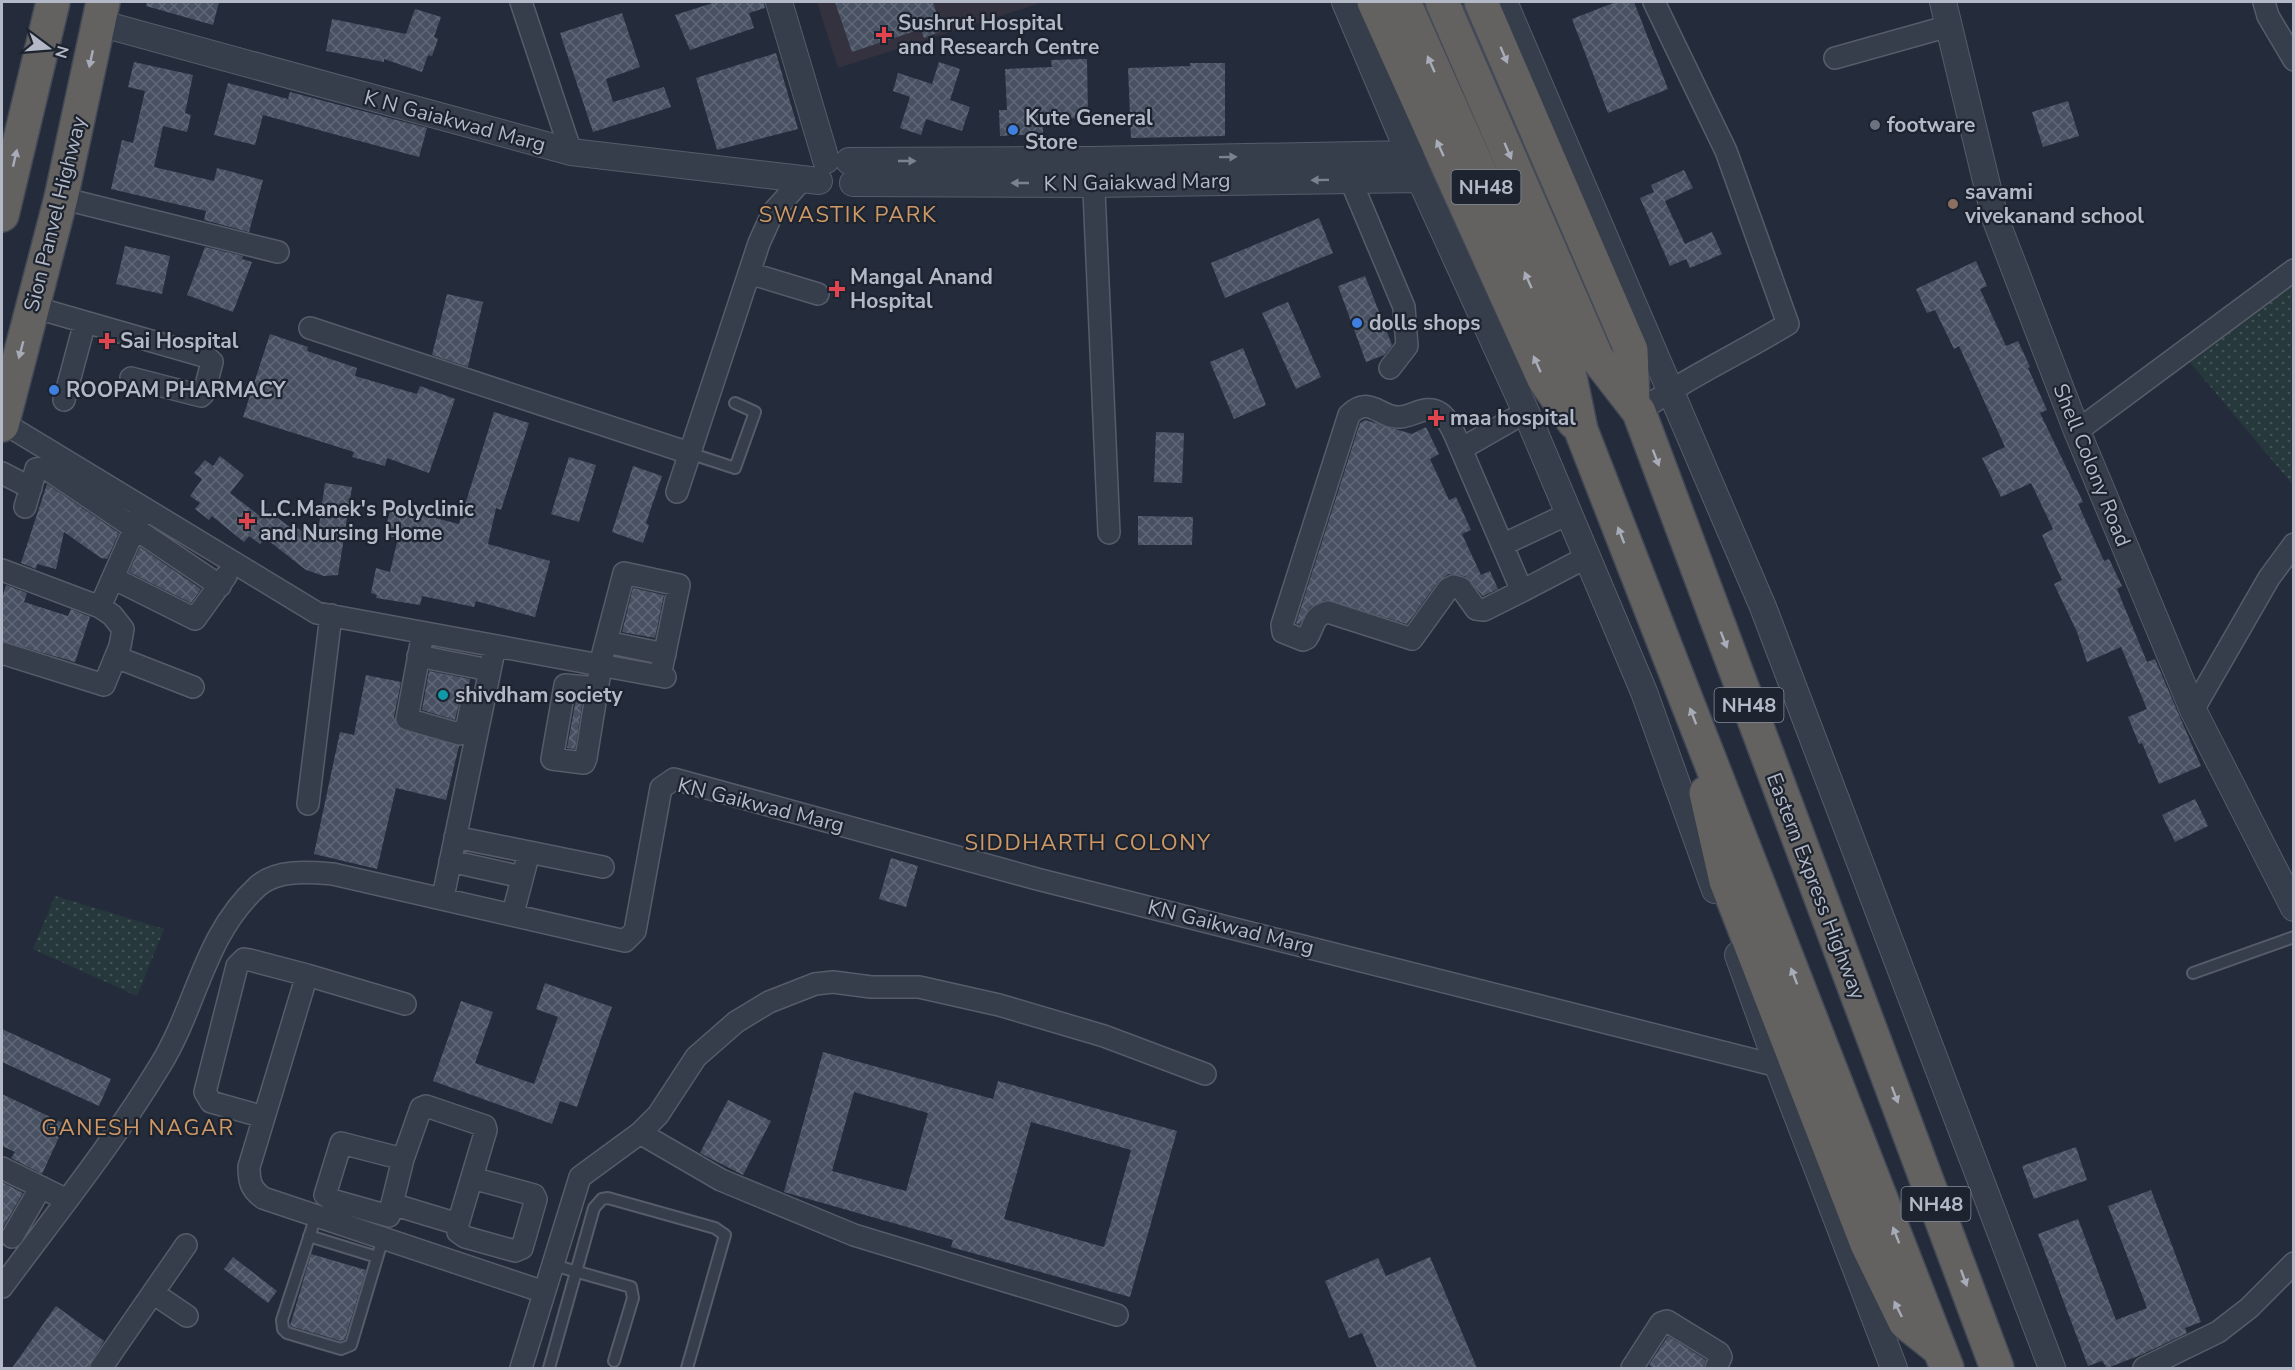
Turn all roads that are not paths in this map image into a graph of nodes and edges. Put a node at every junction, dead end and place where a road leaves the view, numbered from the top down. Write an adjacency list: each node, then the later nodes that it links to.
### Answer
1 (53, 2): 28 (highway, one-way to 1)
2 (521, 2): 19 (street)
3 (779, 2): 18 (street)
4 (796, 2): 18 (street)
5 (1345, 2): 20 (street)
6 (1374, 2): 44 (highway, one-way to 6)
7 (1404, 2): 44 (highway, NH48, one-way to 7)
8 (1442, 2): 41 (highway, NH48, one-way to 41)
9 (1481, 2): 41 (highway, one-way to 41)
10 (1504, 2): 38 (street)
11 (1654, 2): 38 (street)
12 (1943, 2): 15 (street, Shell Colony Road)
13 (2265, 2): 17 (street)
14 (101, 12): 19 (street, K N Gaiakwad Marg); 27 (highway, Sion Panvel Highway, one-way to 27)
15 (1949, 26): 16 (street); 45 (street, Shell Colony Road)
16 (1835, 58)
17 (2294, 60)
18 (806, 68): 22 (street)
19 (571, 152): 22 (street, K N Gaiakwad Marg)
20 (1410, 154): 21 (street, K N Gaiakwad Marg); 25 (street)
21 (1340, 155): 23 (street, K N Gaiakwad Marg, one-way to 21); 26 (street)
22 (831, 170): 24 (street, K N Gaiakwad Marg); 31 (street)
23 (1189, 170): 24 (street, K N Gaiakwad Marg); 26 (street, K N Gaiakwad Marg, one-way to 23)
24 (1093, 172): 53 (street)
25 (1420, 179): 26 (street, K N Gaiakwad Marg); 42 (street)
26 (1351, 180): 36 (street)
27 (61, 198): 29 (street); 33 (highway, Sion Panvel Highway)
28 (2, 215)
29 (278, 252)
30 (2294, 270): 45 (street)
31 (749, 273): 32 (street); 47 (street)
32 (818, 294)
33 (33, 307): 34 (street); 43 (highway, Sion Panvel Highway, one-way to 43)
34 (85, 322): 37 (street); 39 (street)
35 (310, 328): 47 (street)
36 (1390, 368)
37 (131, 378)
38 (1670, 390): 41 (street); 129 (street)
39 (64, 400)
40 (735, 403): 47 (lane)
41 (1636, 408): 128 (highway, Eastern Express Highway / NH48, one-way to 128)
42 (1526, 412): 46 (street); 51 (street)
43 (2, 424): 50 (street)
44 (1581, 430): 119 (highway, NH48, one-way to 44)
45 (2077, 431): 75 (street, Shell Colony Road)
46 (1461, 449): 55 (street); 61 (street)
47 (688, 453): 49 (street)
48 (2, 473): 52 (street)
49 (676, 492)
50 (143, 508): 52 (street); 57 (street)
51 (1569, 514): 55 (street); 56 (street)
52 (135, 528): 59 (street); 60 (street)
53 (1109, 533)
54 (2294, 544): 75 (street)
55 (1502, 545): 61 (street)
56 (1587, 557): 61 (street); 89 (street)
57 (235, 563): 60 (street); 63 (street)
58 (2, 570): 62 (street)
59 (113, 578): 60 (street); 62 (street)
60 (220, 586)
61 (1522, 591)
62 (100, 607): 70 (street)
63 (331, 615): 64 (street); 76 (street)
64 (423, 633): 66 (street); 69 (street)
65 (606, 642): 68 (street); 68 (street); 71 (street)
66 (490, 645): 71 (street); 72 (street); 77 (street)
67 (2, 653): 70 (street)
68 (665, 654): 71 (street)
69 (418, 656): 72 (street); 72 (street)
70 (116, 657): 73 (street)
71 (600, 665): 74 (street)
72 (479, 668)
73 (193, 687)
74 (597, 688)
75 (2193, 710): 82 (street, Shell Colony Road)
76 (308, 804)
77 (455, 837): 78 (street); 79 (street)
78 (529, 851): 80 (street); 81 (street)
79 (450, 861): 81 (street); 83 (street)
80 (603, 867)
81 (522, 877): 84 (street)
82 (2291, 895)
83 (443, 897): 84 (street, KN Gaikwad Marg); 97 (street, KN Gaikwad Marg)
84 (513, 913): 89 (street, KN Gaikwad Marg)
85 (2294, 937): 86 (lane)
86 (2193, 973)
87 (307, 975): 88 (street); 91 (street); 91 (street)
88 (405, 1004)
89 (1778, 1066): 127 (street)
90 (1205, 1074): 92 (street)
91 (264, 1116): 99 (street)
92 (640, 1133): 104 (street); 117 (street)
93 (404, 1159): 95 (street); 98 (street); 100 (street)
94 (2, 1168): 96 (street)
95 (472, 1178): 101 (street); 102 (street)
96 (41, 1187): 97 (street); 103 (street)
97 (67, 1200): 109 (street, KN Gaikwad Marg)
98 (390, 1210): 100 (street); 101 (street); 108 (street)
99 (316, 1216): 100 (street); 105 (lane)
100 (353, 1217): 108 (street)
101 (458, 1224): 107 (street)
102 (528, 1225): 104 (street); 107 (street)
103 (7, 1234): 109 (street)
104 (562, 1234): 111 (street)
105 (309, 1236): 108 (lane); 108 (lane)
106 (186, 1245): 116 (street)
107 (495, 1246): 113 (street)
108 (380, 1247): 113 (street)
109 (30, 1248): 114 (street, KN Gaikwad Marg)
110 (2294, 1263): 130 (street)
111 (553, 1264): 112 (lane); 115 (street)
112 (576, 1271): 120 (lane); 123 (lane); 124 (lane)
113 (487, 1273): 115 (street)
114 (2, 1287)
115 (544, 1292): 122 (street)
116 (153, 1293): 118 (street); 121 (street)
117 (1118, 1315)
118 (187, 1316)
119 (1943, 1359)
120 (614, 1361)
121 (100, 1368)
122 (521, 1368)
123 (549, 1368)
124 (687, 1368)
125 (1632, 1368): 126 (street)
126 (1716, 1368)
127 (1894, 1368)
128 (1997, 1368)
129 (2052, 1368)
130 (2144, 1368)

